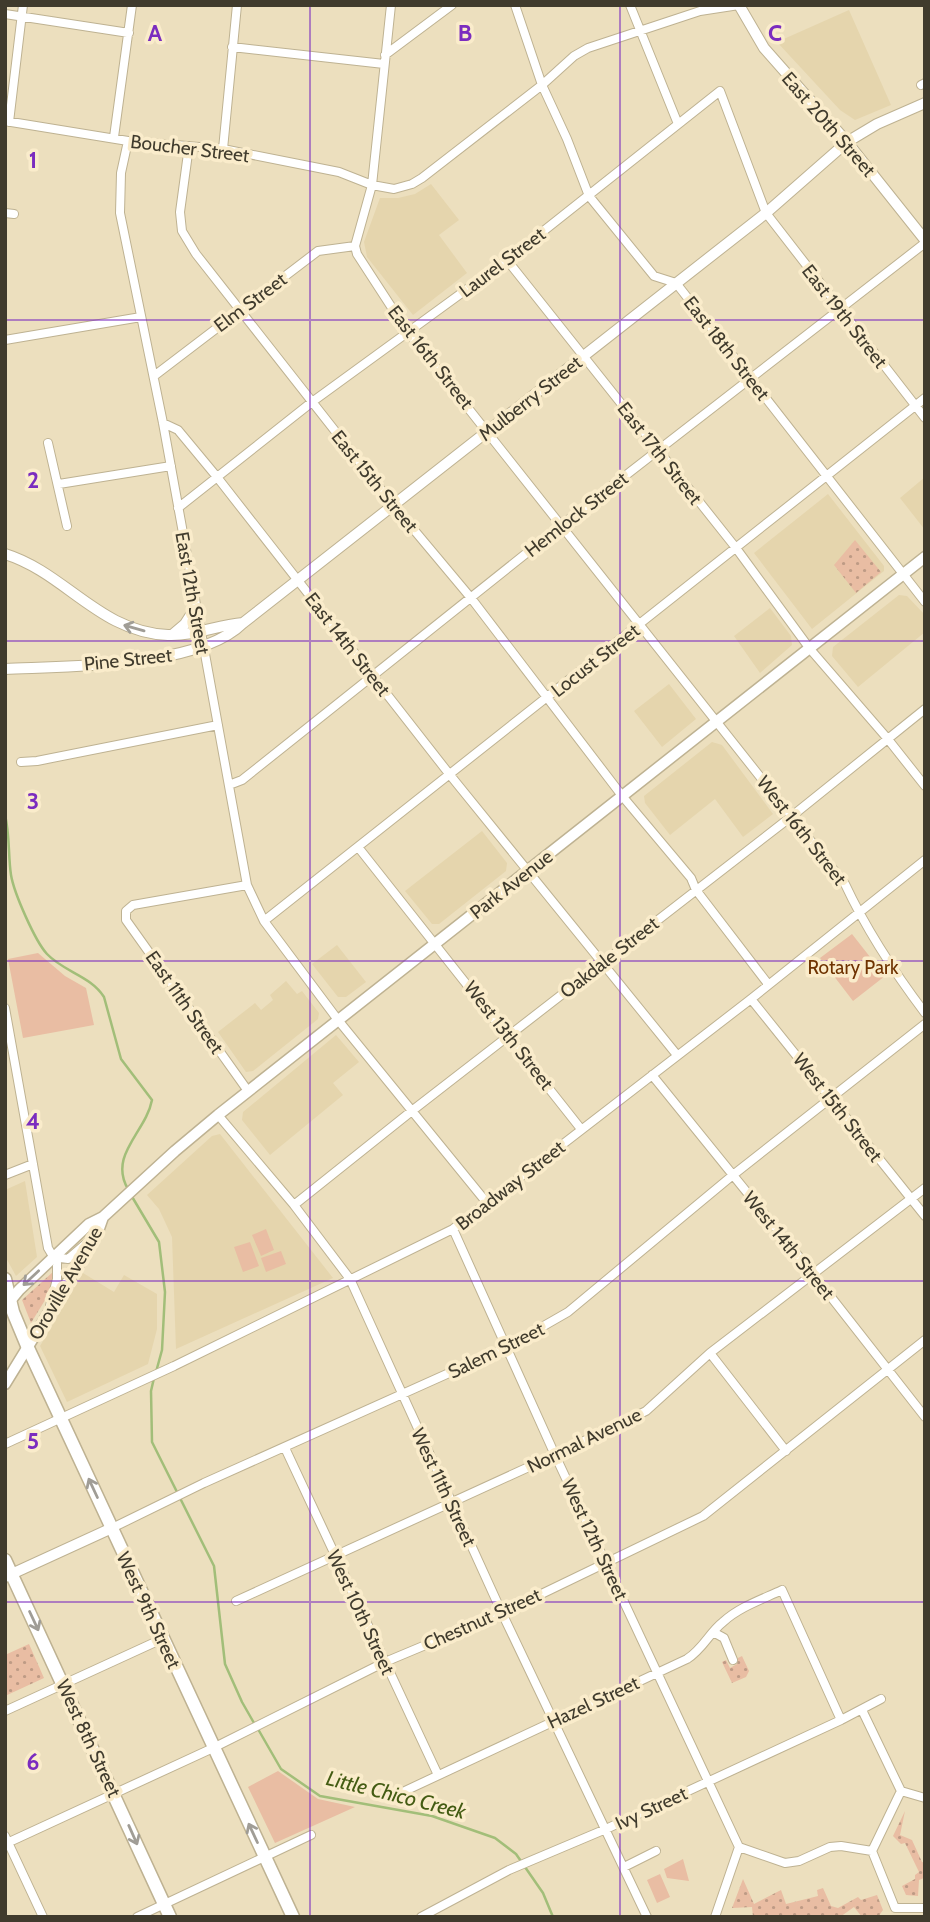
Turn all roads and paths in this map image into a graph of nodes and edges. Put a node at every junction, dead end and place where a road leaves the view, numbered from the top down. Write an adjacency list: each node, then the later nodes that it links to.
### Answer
1 (23, 5): 10 (street)
2 (132, 5): 12 (street)
3 (237, 5): 13 (street)
4 (391, 5): 14 (street)
5 (452, 5): 14 (street)
6 (515, 5): 15 (street, East 18th Street)
7 (630, 5): 11 (street)
8 (739, 5): 11 (street); 21 (street, East 20th Street)
9 (5, 14): 10 (street)
10 (22, 16): 12 (street); 17 (street)
11 (640, 29): 15 (street); 18 (street)
12 (129, 33): 19 (street)
13 (232, 47): 14 (street); 23 (street)
14 (384, 60): 24 (street)
15 (542, 85): 24 (street); 25 (street, East 18th Street)
16 (925, 103): 21 (street, Mulberry Street)
17 (7, 121): 19 (street, Boucher Street)
18 (678, 124): 25 (street, Laurel Street); 26 (street, Laurel Street)
19 (114, 137): 20 (street, Boucher Street)
20 (128, 141): 22 (street, Boucher Street); 33 (street, East 12th Street)
21 (847, 142): 26 (street, Mulberry Street); 27 (street, East 20th Street)
22 (189, 146): 23 (street, Boucher Street); 32 (street, East 15th Street)
23 (223, 149): 24 (street, Boucher Street)
24 (372, 185): 28 (street)
25 (589, 196): 29 (street, Laurel Street); 30 (street, East 18th Street)
26 (766, 213): 30 (street, Mulberry Street); 31 (street, East 19th Street)
27 (925, 241): 31 (street, Hemlock Street)
28 (355, 246): 32 (street, Elm Street); 34 (street, East 16th Street)
29 (507, 260): 34 (street, Laurel Street); 36 (street, East 17th Street)
30 (676, 283): 36 (street, Mulberry Street); 38 (street, East 18th Street)
31 (840, 309): 38 (street, Hemlock Street); 41 (street, East 19th Street)
32 (240, 310): 37 (street, Elm Street); 40 (street, East 15th Street)
33 (141, 317): 35 (street); 37 (street, East 12th Street)
34 (407, 331): 40 (street, Laurel Street); 44 (street, East 16th Street)
35 (5, 340)
36 (583, 356): 44 (street, Mulberry Street); 46 (street, East 17th Street)
37 (154, 376): 43 (street, East 12th Street)
38 (751, 379): 46 (street, Hemlock Street); 49 (street, East 18th Street)
39 (925, 398): 41 (street, Locust Street)
40 (312, 402): 48 (street, Laurel Street); 51 (street, East 15th Street)
41 (915, 406): 42 (street, East 19th Street); 49 (street, Locust Street)
42 (925, 418)
43 (163, 424): 47 (street, East 12th Street); 48 (street, East 14th Street)
44 (488, 431): 51 (street, Mulberry Street); 53 (street, East 16th Street)
45 (48, 443): 50 (street)
46 (658, 450): 53 (street, Hemlock Street); 55 (street, East 17th Street)
47 (171, 466): 50 (street); 52 (street, East 12th Street)
48 (217, 477): 52 (street, Laurel Street); 59 (street, East 14th Street)
49 (827, 478): 55 (street, Locust Street); 58 (street, East 18th Street)
50 (59, 484): 54 (street)
51 (394, 506): 59 (street, Mulberry Street); 60 (street, East 15th Street)
52 (178, 508): 62 (street, East 12th Street)
53 (563, 524): 60 (street, Hemlock Street); 64 (street, East 16th Street)
54 (67, 526)
55 (736, 548): 64 (street, Locust Street); 68 (street, East 17th Street)
56 (7, 554): 66 (street, Mulberry Street, one-way to 56)
57 (925, 557): 58 (main road, Park Avenue)
58 (903, 575): 61 (street, East 18th Street); 68 (main road, Park Avenue)
59 (298, 579): 63 (street, Mulberry Street); 70 (street, East 14th Street)
60 (471, 598): 70 (street, Hemlock Street); 71 (street, East 15th Street)
61 (925, 602)
62 (197, 607): 65 (street, East 12th Street); 66 (street)
63 (243, 623): 65 (street, Mulberry Street); 67 (street, Pine Street)
64 (640, 625): 71 (street, Locust Street); 73 (street, East 16th Street)
65 (201, 633): 66 (street, Mulberry Street); 67 (street, East 12th Street)
66 (172, 635)
67 (204, 647): 69 (street, Pine Street); 74 (street, East 12th Street)
68 (810, 649): 73 (main road, Park Avenue); 75 (street, East 17th Street)
69 (8, 669)
70 (374, 676): 77 (street, East 14th Street); 78 (street, Hemlock Street)
71 (546, 699): 77 (street, Locust Street); 80 (street, East 15th Street)
72 (925, 709): 75 (street, Oakdale Street)
73 (716, 722): 80 (main road, Park Avenue); 81 (street, West 16th Street)
74 (218, 725): 76 (street); 78 (street, East 12th Street)
75 (887, 738): 79 (street, East 17th Street); 81 (street, Oakdale Street)
76 (21, 762)
77 (450, 775): 82 (street, Locust Street); 84 (street, East 14th Street)
78 (229, 785): 85 (street, East 12th Street)
79 (925, 786)
80 (622, 797): 84 (main road, Park Avenue); 86 (street)
81 (792, 816): 86 (street, Oakdale Street); 87 (street, West 16th Street)
82 (358, 847): 88 (street, Locust Street); 89 (street, West 13th Street)
83 (925, 860): 87 (street, Broadway Street)
84 (528, 870): 89 (main road, Park Avenue); 90 (street)
85 (247, 885): 88 (street, East 12th Street); 101 (street, East 11th Street)
86 (696, 890): 90 (street, Oakdale Street); 91 (street)
87 (859, 913): 91 (street, Broadway Street); 94 (street, West 16th Street)
88 (264, 921): 95 (street, East 12th Street)
89 (436, 943): 95 (main road, Park Avenue); 97 (street, West 13th Street)
90 (603, 962): 97 (street, Oakdale Street); 99 (street)
91 (768, 984): 92 (street, Broadway Street)
92 (751, 999): 99 (street, Broadway Street); 102 (street, West 15th Street)
93 (5, 1008): 98 (street)
94 (925, 1013)
95 (338, 1020): 101 (main road, Park Avenue); 103 (street)
96 (925, 1024): 102 (street, Salem Street)
97 (510, 1036): 103 (street, Oakdale Street); 105 (street, West 13th Street)
98 (8, 1040): 106 (street)
99 (677, 1055): 100 (street, Broadway Street)
100 (652, 1075): 105 (street, Broadway Street); 108 (street, West 14th Street)
101 (248, 1091): 104 (main road, Park Avenue)
102 (830, 1098): 108 (street, Salem Street); 110 (street, West 15th Street)
103 (413, 1110): 111 (street); 112 (street, Oakdale Street)
104 (218, 1115): 112 (street, West 11th Street); 114 (main road, Park Avenue)
105 (581, 1129): 111 (street, Broadway Street)
106 (33, 1164): 107 (street); 117 (street)
107 (5, 1175)
108 (733, 1175): 118 (street, West 14th Street); 124 (street, Salem Street)
109 (925, 1188): 110 (street, Normal Avenue)
110 (911, 1199): 113 (street, West 15th Street); 118 (street, Normal Avenue)
111 (487, 1203): 115 (street, Broadway Street)
112 (294, 1205): 120 (street, West 11th Street)
113 (925, 1216)
114 (103, 1217): 116 (main road, Oroville Avenue); 117 (main road, Park Avenue)
115 (453, 1229): 120 (street, Broadway Street); 124 (street, West 12th Street)
116 (97, 1234): 117 (street); 122 (main road, Oroville Avenue)
117 (53, 1257): 121 (main road, Park Avenue, one-way to 121); 122 (street)
118 (813, 1274): 126 (street, Normal Avenue); 127 (street, West 14th Street)
119 (5, 1279): 121 (main road, West 9th Street)
120 (350, 1279): 129 (street, West 11th Street); 131 (street, Broadway Street)
121 (8, 1304): 125 (main road, West 9th Street)
122 (47, 1316): 125 (main road, Oroville Avenue)
123 (925, 1340): 127 (street, Chestnut Street)
124 (508, 1347): 129 (street, Salem Street); 135 (street, West 12th Street)
125 (28, 1348): 128 (main road, Oroville Avenue); 131 (main road, West 9th Street)
126 (709, 1353): 134 (street); 135 (street, Normal Avenue)
127 (887, 1370): 130 (street, West 14th Street); 134 (street, Chestnut Street)
128 (5, 1384)
129 (401, 1394): 133 (street, Salem Street); 136 (street, West 11th Street)
130 (925, 1417)
131 (60, 1418): 132 (street, Broadway Street); 137 (main road, West 9th Street, one-way to 131)
132 (5, 1444)
133 (285, 1448): 137 (street, Salem Street); 138 (street, West 10th Street)
134 (786, 1451): 140 (street, Chestnut Street)
135 (555, 1455): 136 (street, Normal Avenue); 140 (street, West 12th Street)
136 (452, 1501): 138 (street, Normal Avenue); 143 (street, West 11th Street)
137 (112, 1528): 141 (street, Salem Street); 145 (main road, West 9th Street)
138 (335, 1555): 142 (street, Normal Avenue); 147 (street, West 10th Street)
139 (5, 1560): 141 (main road, West 8th Street)
140 (606, 1560): 143 (street, Chestnut Street); 148 (street, West 12th Street)
141 (9, 1575): 149 (main road, West 8th Street, one-way to 149)
142 (236, 1601)
143 (502, 1613): 147 (street, Chestnut Street); 154 (street, West 11th Street)
144 (713, 1632): 146 (street); 148 (street, Hazel Street); 153 (street, Hazel Street)
145 (162, 1639): 149 (street); 155 (main road, West 9th Street)
146 (733, 1660)
147 (385, 1662): 155 (street, Chestnut Street); 156 (street, West 10th Street)
148 (657, 1673): 154 (street, Hazel Street); 157 (street, West 12th Street)
149 (64, 1684): 152 (street); 159 (main road, West 8th Street)
150 (881, 1699): 151 (street, Ivy Street)
151 (862, 1710): 153 (street, Ivy Street); 158 (street)
152 (5, 1711)
153 (841, 1720): 157 (street, Ivy Street)
154 (553, 1721): 156 (street, Hazel Street); 162 (street, West 11th Street)
155 (214, 1748): 159 (street, Chestnut Street); 168 (main road, West 9th Street, one-way to 155)
156 (438, 1775): 160 (street, Hazel Street)
157 (708, 1782): 162 (street, Ivy Street); 165 (street, West 12th Street)
158 (901, 1791): 161 (street); 167 (street)
159 (114, 1793): 164 (street, Chestnut Street); 170 (main road, West 8th Street, one-way to 170)
160 (392, 1797)
161 (925, 1798)
162 (606, 1829): 169 (street, West 11th Street); 173 (street, Ivy Street)
163 (311, 1835): 168 (street)
164 (6, 1841): 174 (street)
165 (739, 1847): 167 (street); 179 (street)
166 (656, 1851): 169 (street)
167 (872, 1851): 172 (street)
168 (265, 1857): 170 (street); 177 (main road, West 9th Street)
169 (624, 1867): 178 (street, West 11th Street)
170 (164, 1904): 175 (street); 176 (main road, West 8th Street)
171 (925, 1908): 172 (street)
172 (894, 1912)
173 (426, 1916)
174 (43, 1917)
175 (137, 1917)
176 (170, 1917)
177 (293, 1917)
178 (647, 1917)
179 (715, 1917)

